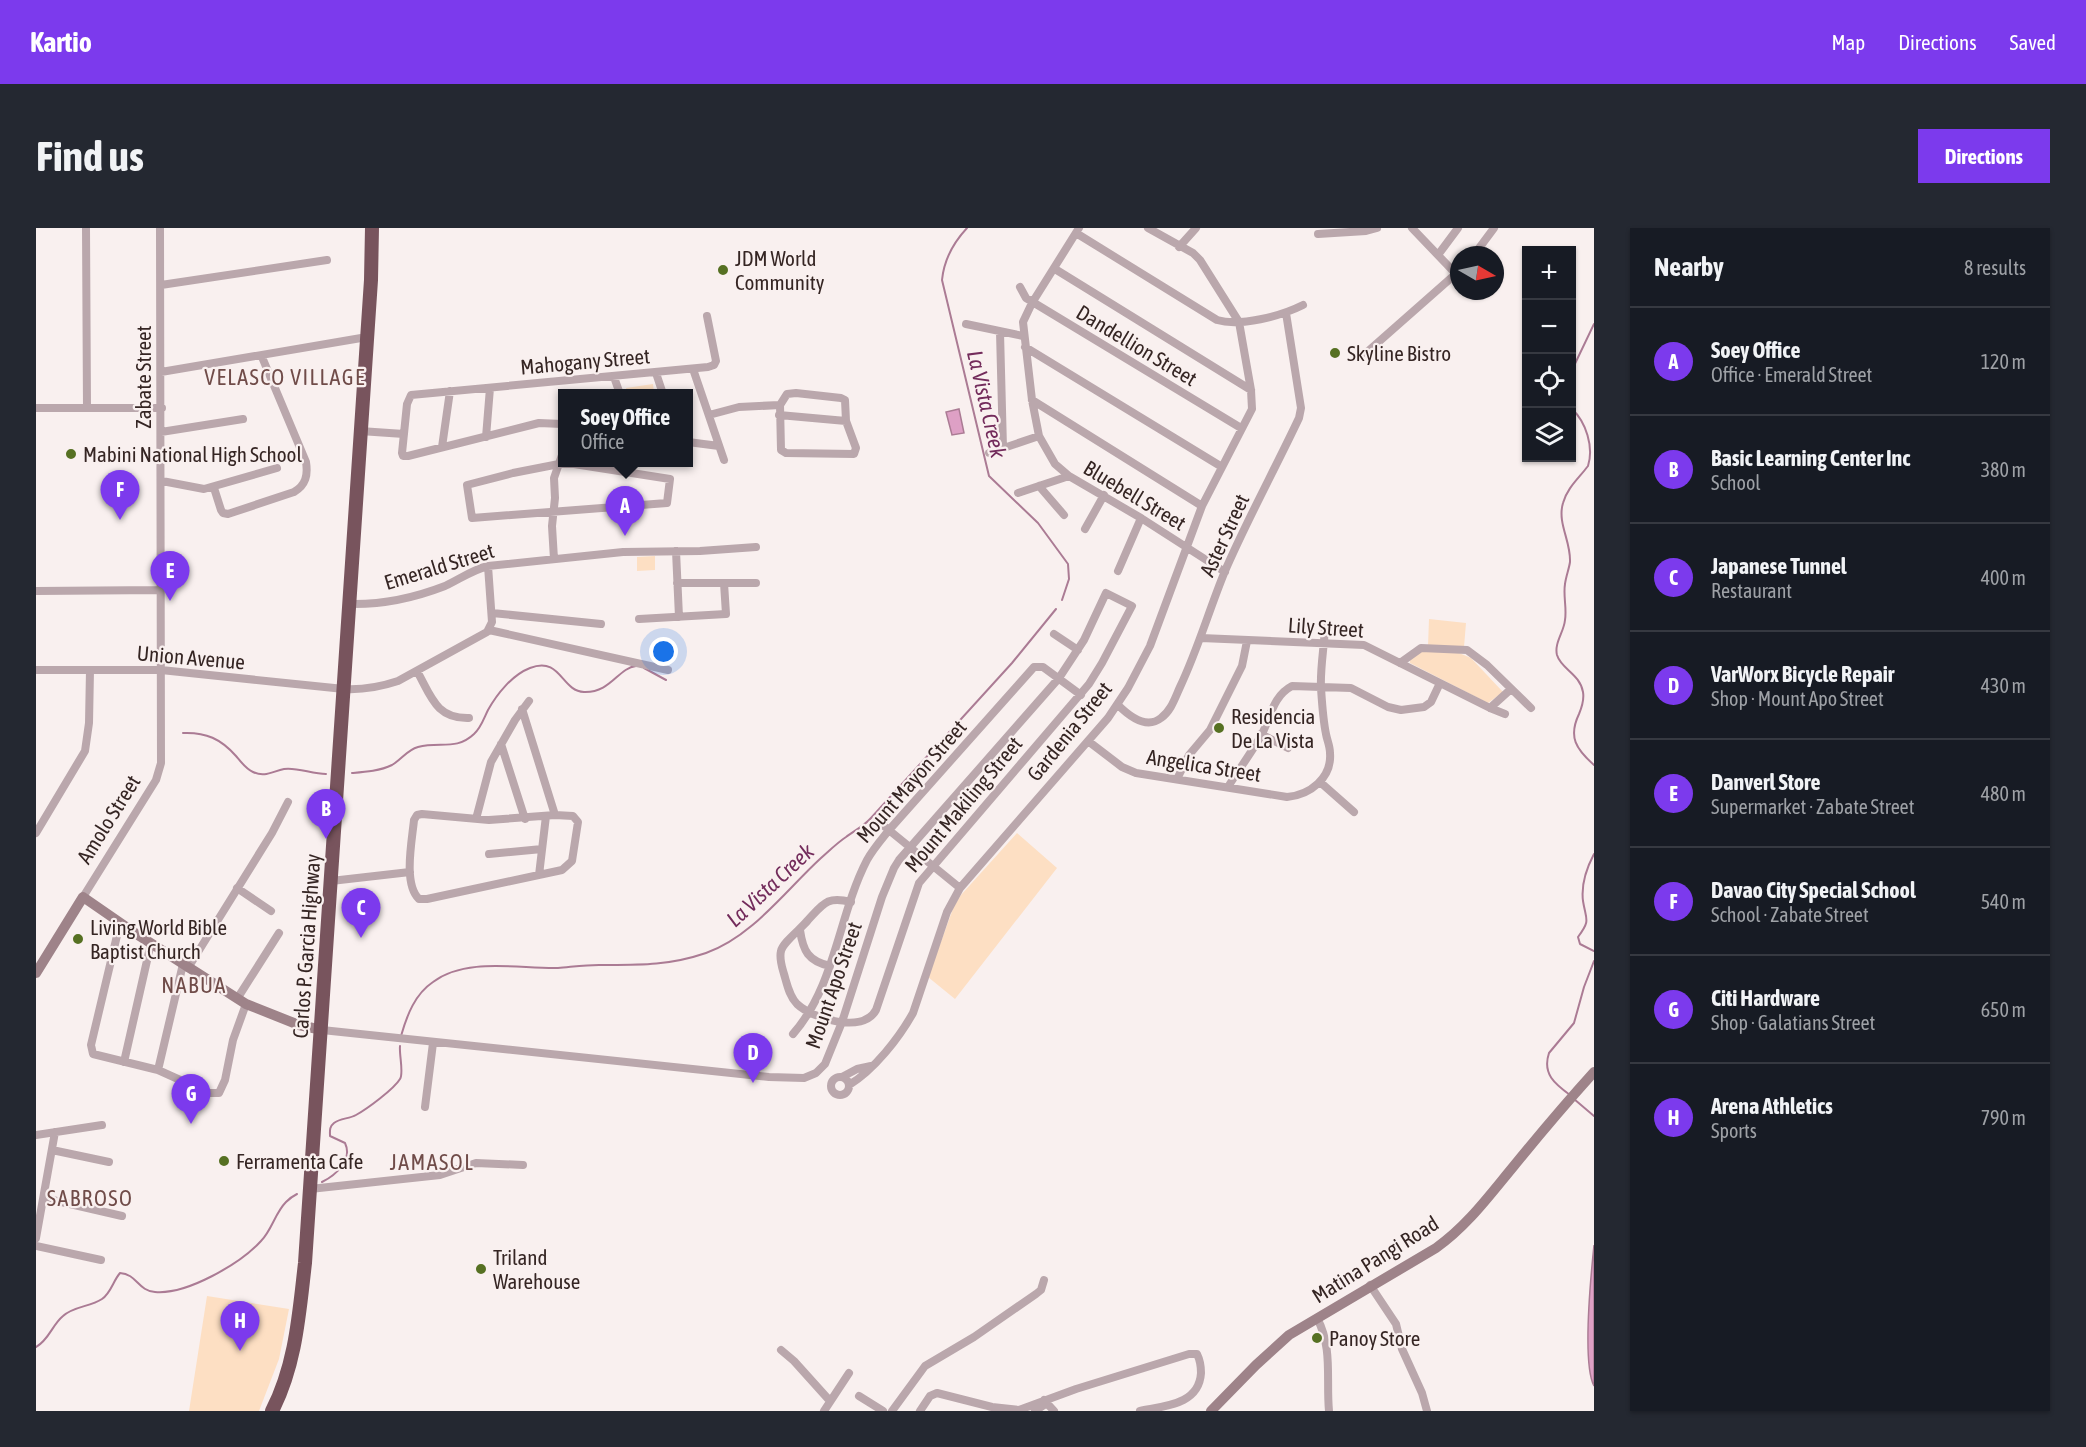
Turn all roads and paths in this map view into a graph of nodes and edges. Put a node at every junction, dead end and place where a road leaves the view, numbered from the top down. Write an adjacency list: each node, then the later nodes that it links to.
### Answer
1 (86, 228): 44 (street)
2 (160, 228): 19 (street, Zabate Street)
3 (372, 228): 29 (highway, Carlos P. Garcia Highway)
4 (1148, 228): 13 (street)
5 (1196, 228): 13 (street)
6 (1377, 228): 11 (street)
7 (1412, 228): 14 (street)
8 (1458, 228): 14 (street)
9 (1494, 228): 12 (street)
10 (1077, 231): 17 (street, Bluebell Street); 25 (street)
11 (1318, 234)
12 (1481, 246)
13 (1179, 247): 25 (street)
14 (1438, 255): 16 (street)
15 (327, 260): 19 (street)
16 (1450, 265)
17 (1054, 269): 21 (street, Bluebell Street); 40 (street)
18 (1450, 279): 31 (street)
19 (160, 285): 34 (street, Zabate Street)
20 (1020, 287): 21 (street, Dandellion Street)
21 (1032, 303): 28 (street, Bluebell Street); 52 (street, Dandellion Street)
22 (1303, 305): 23 (street)
23 (1286, 313): 25 (street); 86 (street, Aster Street)
24 (707, 316): 33 (street, Mahogany Street)
25 (1239, 322): 40 (street, Gardenia Street)
26 (966, 324): 27 (street)
27 (1000, 332): 28 (street); 61 (street)
28 (1023, 336): 30 (street, Bluebell Street)
29 (367, 338): 32 (street); 53 (highway, Carlos P. Garcia Highway)
30 (1024, 347): 42 (street, Bluebell Street); 67 (street)
31 (1365, 353)
32 (262, 357): 34 (street); 72 (street)
33 (693, 369): 35 (street, Mahogany Street); 47 (street)
34 (161, 372): 46 (street, Zabate Street)
35 (656, 373): 36 (street, Mahogany Street); 39 (street)
36 (614, 377): 37 (street, Mahogany Street); 38 (street)
37 (490, 388): 41 (street, Mahogany Street); 56 (street)
38 (618, 389)
39 (662, 389)
40 (1251, 390): 52 (street, Gardenia Street)
41 (450, 391): 55 (street, Mahogany Street); 60 (street)
42 (1032, 400): 57 (street, Bluebell Street); 75 (street)
43 (780, 405): 47 (street); 48 (street); 50 (street)
44 (87, 407): 45 (street); 46 (street)
45 (36, 408)
46 (162, 408): 54 (street, Zabate Street)
47 (709, 415): 59 (street)
48 (779, 415): 50 (street); 50 (street)
49 (243, 419): 54 (street)
50 (846, 421)
51 (558, 424): 56 (street)
52 (1241, 428): 67 (street, Gardenia Street)
53 (360, 431): 55 (street); 92 (highway, Carlos P. Garcia Highway)
54 (161, 432): 70 (street, Zabate Street)
55 (404, 434): 60 (street)
56 (486, 436): 60 (street)
57 (1039, 436): 61 (street); 69 (street, Bluebell Street)
58 (693, 443): 59 (street)
59 (719, 446): 63 (street)
60 (442, 447)
61 (1003, 448): 62 (street)
62 (989, 453)
63 (724, 460)
64 (558, 461): 76 (street)
65 (558, 466): 76 (street)
66 (593, 467): 76 (street)
67 (1222, 467): 75 (street, Gardenia Street)
68 (277, 468): 72 (street)
69 (1069, 476): 71 (street); 74 (street, Bluebell Street)
70 (162, 481): 72 (street); 90 (street, Zabate Street)
71 (1039, 486): 73 (street); 77 (street)
72 (214, 488)
73 (1018, 493)
74 (1104, 495): 78 (street, Bluebell Street); 79 (street)
75 (1202, 506): 81 (street, Gardenia Street)
76 (554, 512): 83 (street)
77 (1064, 515)
78 (1141, 518): 81 (street, Bluebell Street); 85 (street)
79 (1085, 529)
80 (756, 547): 82 (street, Emerald Street)
81 (1186, 548): 86 (street, Bluebell Street); 118 (street, Gardenia Street)
82 (676, 551): 83 (street, Emerald Street); 87 (street)
83 (554, 559): 84 (street, Emerald Street)
84 (488, 566): 92 (street, Emerald Street); 94 (street)
85 (1118, 571)
86 (1225, 572): 101 (street, Aster Street)
87 (677, 583): 88 (street); 95 (street)
88 (724, 583): 89 (street); 95 (street)
89 (756, 583)
90 (161, 590): 91 (street); 108 (street, Zabate Street)
91 (36, 591)
92 (348, 604): 114 (highway, Carlos P. Garcia Highway)
93 (1132, 606): 104 (street, Mount Apo Street); 116 (street, Mount Makiling Street)
94 (492, 613): 97 (street); 99 (street)
95 (679, 617): 96 (street)
96 (639, 619)
97 (601, 624)
98 (1325, 628): 103 (street)
99 (489, 630): 109 (street); 110 (street, Union Avenue)
100 (1054, 634): 104 (street)
101 (1201, 638): 102 (street, Lily Street); 118 (street, Aster Street)
102 (1247, 641): 103 (street, Lily Street); 128 (street)
103 (1324, 643): 105 (street, Lily Street); 113 (street)
104 (1078, 650): 111 (street, Mount Apo Street)
105 (1400, 663): 112 (street, Lily Street); 115 (street)
106 (36, 669): 107 (street, Union Avenue)
107 (90, 670): 108 (street, Union Avenue); 139 (street)
108 (161, 670): 114 (street, Union Avenue); 149 (street, Amolo Street)
109 (668, 670)
110 (417, 671): 114 (street, Union Avenue); 123 (street)
111 (1059, 678): 116 (street); 138 (street, Mount Mayon Street); 140 (street, Mount Apo Street)
112 (1440, 683): 113 (street); 119 (street, Lily Street)
113 (1321, 687): 124 (street); 129 (street)
114 (344, 689): 146 (highway, Carlos P. Garcia Highway)
115 (1511, 689): 119 (street); 120 (street)
116 (1081, 695): 143 (street, Mount Makiling Street)
117 (529, 701): 121 (street)
118 (1118, 705): 125 (street, Gardenia Street)
119 (1490, 708): 122 (street, Lily Street)
120 (1531, 708)
121 (522, 709): 126 (street); 133 (street)
122 (1505, 714)
123 (469, 718)
124 (1262, 734): 127 (street); 130 (street)
125 (1088, 741): 128 (street, Angelica Street); 148 (street, Gardenia Street)
126 (501, 744): 135 (street); 136 (street)
127 (1288, 748)
128 (1177, 779): 130 (street, Angelica Street)
129 (1320, 782): 130 (street, Angelica Street); 132 (street)
130 (1228, 787)
131 (288, 802): 147 (street)
132 (1354, 812)
133 (555, 815): 134 (street); 145 (street)
134 (546, 816): 136 (street); 141 (street)
135 (476, 819): 136 (street); 144 (street)
136 (525, 819)
137 (879, 822): 138 (street)
138 (889, 830): 140 (street); 150 (street, Mount Mayon Street)
139 (36, 833)
140 (910, 848): 143 (street); 161 (street, Mount Apo Street)
141 (542, 849): 142 (street); 145 (street)
142 (489, 854)
143 (932, 866): 148 (street); 161 (street, Mount Makiling Street)
144 (410, 872): 145 (street); 146 (street)
145 (539, 875)
146 (332, 881): 162 (highway, Carlos P. Garcia Highway)
147 (237, 888): 151 (street); 156 (street)
148 (960, 888): 166 (street, Gardenia Street)
149 (83, 897): 152 (street); 158 (street, Amolo Street)
150 (851, 902): 153 (street); 157 (street, Mount Mayon Street)
151 (271, 911)
152 (120, 922): 155 (street); 165 (street)
153 (800, 930): 157 (street); 160 (street)
154 (279, 933): 159 (street)
155 (151, 943): 156 (street); 165 (street)
156 (185, 966): 159 (street); 168 (street)
157 (830, 966): 160 (street, Mount Mayon Street)
158 (36, 973)
159 (241, 1002): 162 (street); 168 (street)
160 (810, 1012): 161 (street); 163 (street, Mount Mayon Street)
161 (842, 1022): 167 (street, Mount Apo Street)
162 (322, 1030): 164 (street, Mount Apo Street); 179 (highway, Carlos P. Garcia Highway)
163 (793, 1034)
164 (433, 1043): 167 (street, Mount Apo Street); 172 (street)
165 (124, 1062): 168 (street)
166 (871, 1066): 170 (street, Gardenia Street); 171 (street, Gardenia Street)
167 (821, 1069): 170 (street)
168 (158, 1070)
169 (1592, 1075): 186 (street, Matina Pangi Road)
170 (837, 1078): 171 (street); 171 (street)
171 (849, 1085)
172 (425, 1107)
173 (102, 1125): 174 (street)
174 (55, 1132): 175 (street); 176 (street)
175 (36, 1135)
176 (52, 1150): 177 (street); 180 (street)
177 (109, 1162)
178 (524, 1165): 179 (street)
179 (310, 1189): 194 (highway, Carlos P. Garcia Highway)
180 (44, 1198): 181 (street); 182 (street)
181 (122, 1216)
182 (36, 1238)
183 (36, 1246): 184 (street)
184 (101, 1260)
185 (1044, 1280): 197 (street)
186 (1371, 1286): 187 (street, Matina Pangi Road); 205 (street)
187 (1317, 1318): 203 (street, Matina Pangi Road); 204 (street)
188 (781, 1350): 191 (street)
189 (849, 1373): 191 (street)
190 (860, 1396): 196 (street)
191 (830, 1401): 195 (street)
192 (1046, 1401): 199 (street); 200 (street); 201 (street); 202 (street)
193 (989, 1409): 198 (street); 199 (street)
194 (273, 1411)
195 (824, 1411)
196 (883, 1411)
197 (892, 1411)
198 (920, 1411)
199 (1019, 1411)
200 (1035, 1411)
201 (1054, 1411)
202 (1140, 1411)
203 (1211, 1411)
204 (1329, 1411)
205 (1427, 1411)

